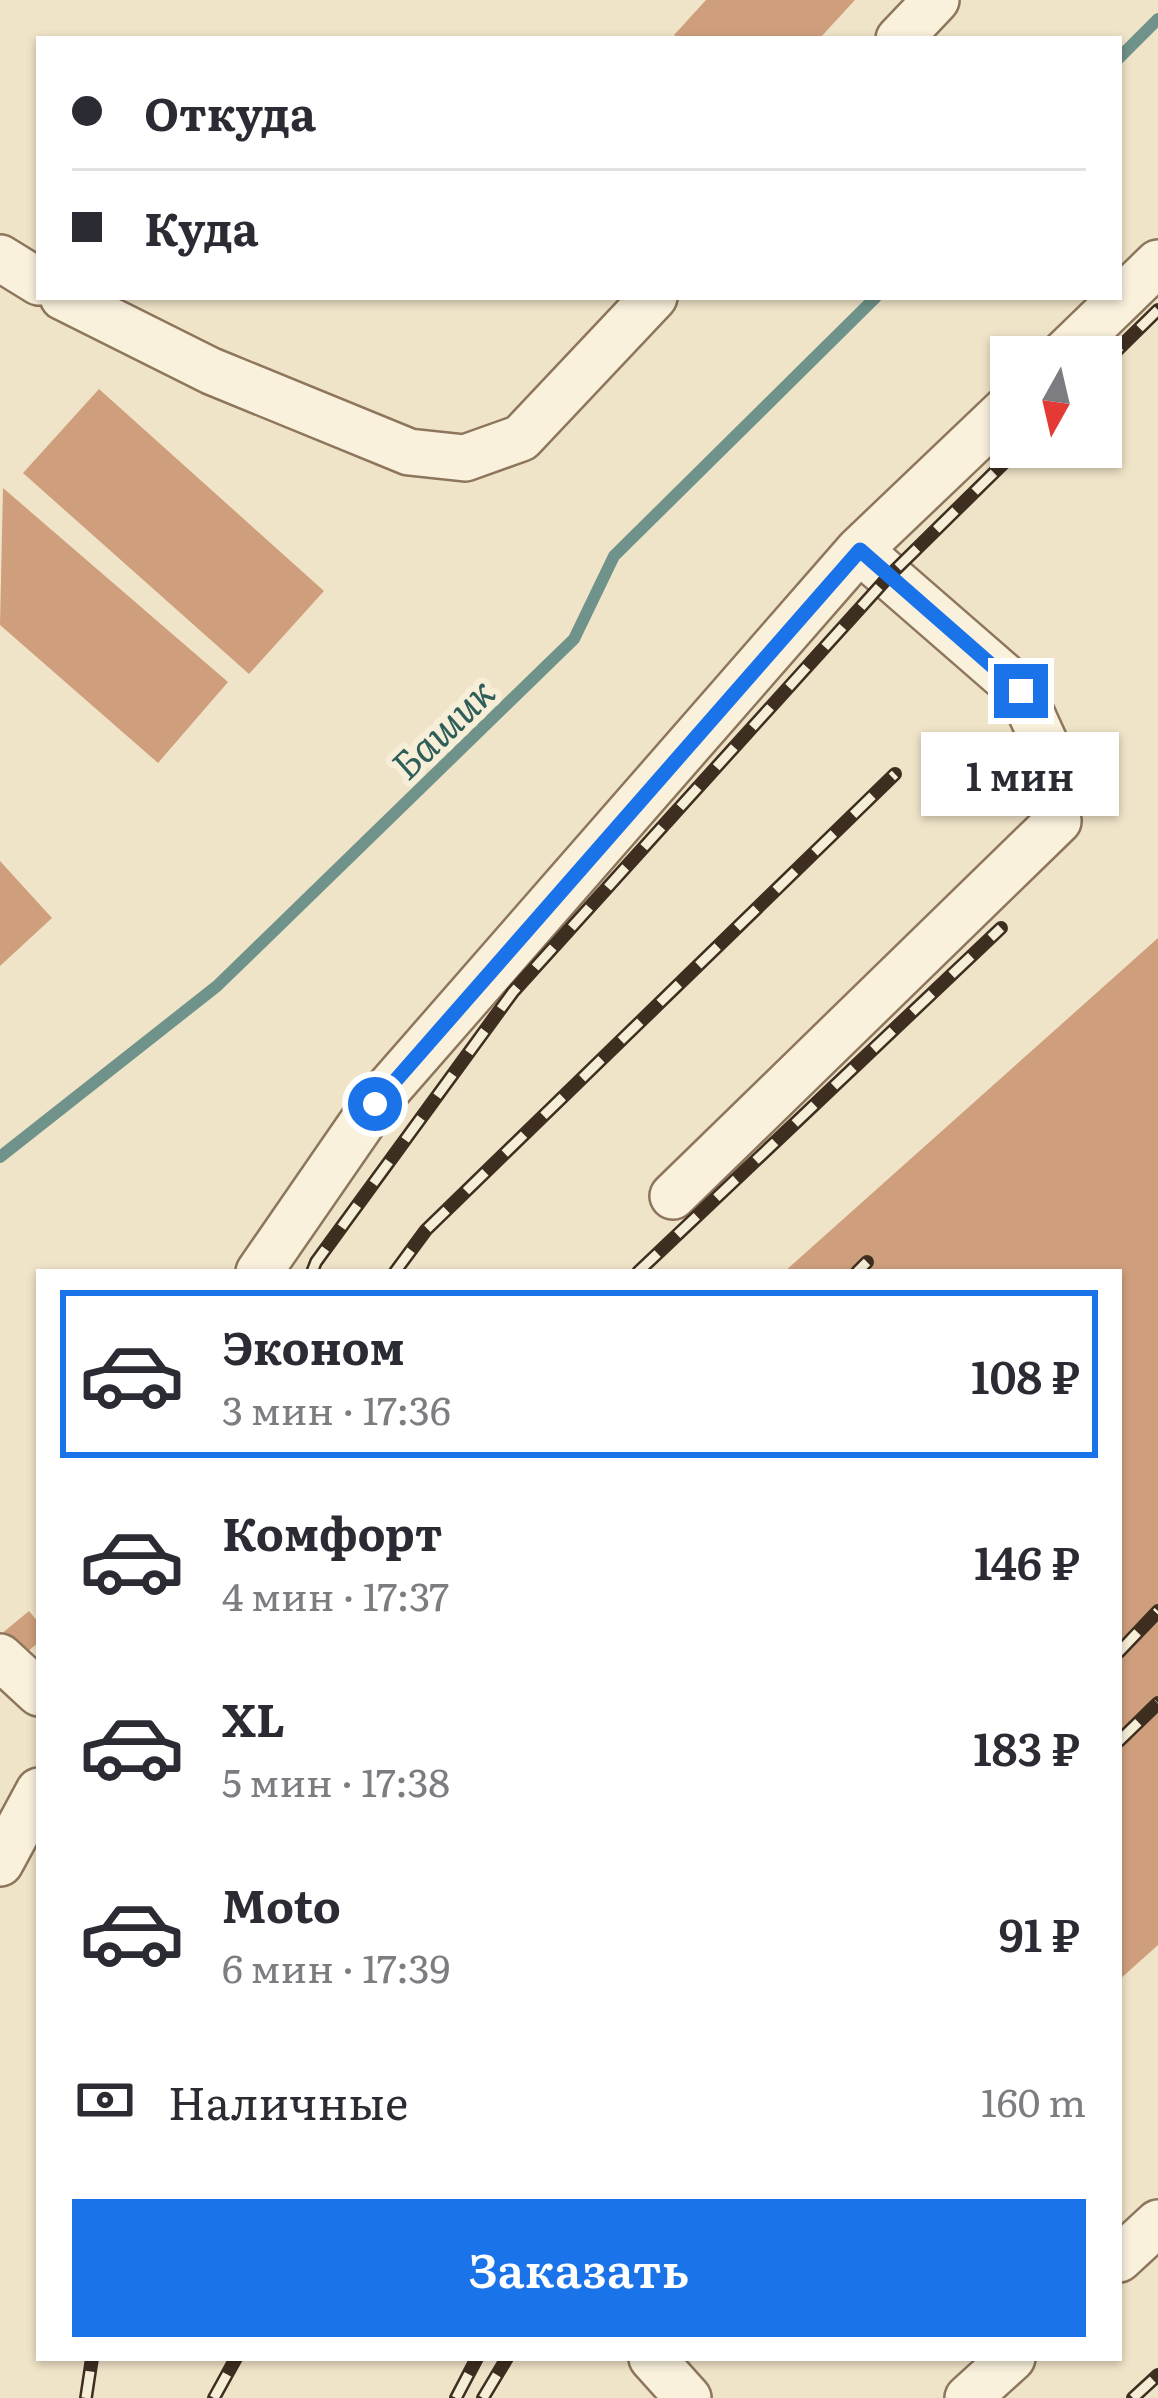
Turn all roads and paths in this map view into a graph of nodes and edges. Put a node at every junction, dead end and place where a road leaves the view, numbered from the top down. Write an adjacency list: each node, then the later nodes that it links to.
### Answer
1 (936, 0): 2 (lane)
2 (902, 36)
3 (0, 258): 5 (lane)
4 (1158, 263): 6 (lane)
5 (36, 280)
6 (1122, 298)
7 (70, 300): 8 (lane)
8 (651, 300)
9 (1120, 300): 10 (lane)
10 (1083, 336)
11 (990, 425): 12 (lane)
12 (860, 550): 13 (lane); 14 (lane)
13 (673, 1196)
14 (261, 1269)
15 (0, 1657): 16 (lane)
16 (36, 1690)
17 (36, 1797): 18 (lane)
18 (0, 1863)
19 (1158, 2223): 20 (lane)
20 (1122, 2256)
21 (655, 2361): 23 (lane)
22 (1009, 2361): 24 (lane)
23 (688, 2398)
24 (968, 2398)

